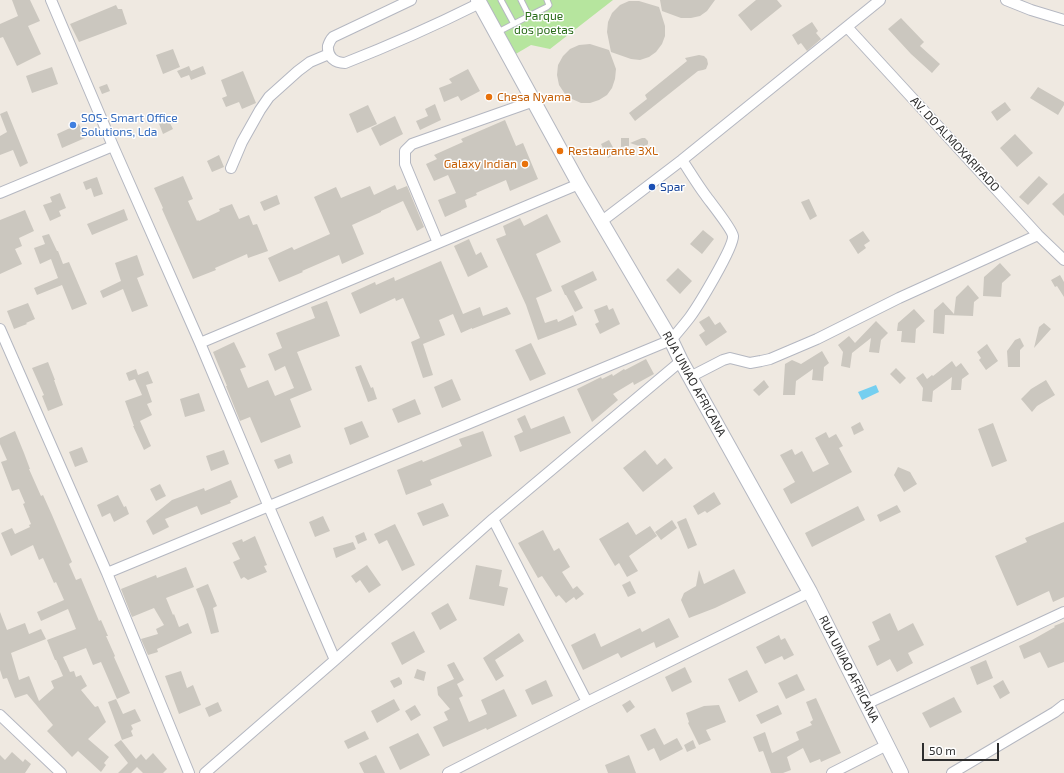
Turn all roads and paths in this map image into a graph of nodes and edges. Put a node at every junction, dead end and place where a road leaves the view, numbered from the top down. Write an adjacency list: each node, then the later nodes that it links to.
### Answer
1 (51, 0): 16 (street)
2 (411, 0): 14 (street)
3 (502, 0): 11 (lane)
4 (521, 0): 9 (lane)
5 (547, 0): 9 (lane)
6 (880, 0): 12 (street)
7 (1006, 0): 10 (street)
8 (479, 2): 13 (main road, RUA UNIAO AFRICANA); 14 (street)
9 (529, 16): 11 (lane)
10 (1064, 20)
11 (514, 24): 13 (lane)
12 (847, 27): 17 (street); 22 (street, AV. DO ALMOXARIFADO)
13 (496, 33): 15 (main road, RUA UNIAO AFRICANA)
14 (329, 54): 18 (street)
15 (534, 101): 19 (main road, RUA UNIAO AFRICANA); 23 (street)
16 (113, 146): 20 (street); 27 (street)
17 (682, 160): 21 (street); 26 (street)
18 (231, 168)
19 (579, 184): 21 (main road, RUA UNIAO AFRICANA); 23 (street)
20 (0, 193)
21 (602, 221): 26 (main road, RUA UNIAO AFRICANA)
22 (1038, 235): 24 (street, AV. DO ALMOXARIFADO); 29 (street)
23 (438, 243): 27 (street)
24 (1064, 260)
25 (0, 329): 32 (street)
26 (671, 340): 28 (main road, RUA UNIAO AFRICANA); 30 (street)
27 (200, 343): 30 (street)
28 (681, 361): 29 (main road, RUA UNIAO AFRICANA); 31 (street)
29 (690, 377): 33 (main road, RUA UNIAO AFRICANA)
30 (269, 507): 32 (street); 35 (street)
31 (493, 519): 35 (street); 36 (street)
32 (107, 574): 43 (street)
33 (810, 592): 36 (street); 37 (main road, RUA UNIAO AFRICANA)
34 (1064, 612): 37 (street)
35 (335, 660): 44 (street)
36 (587, 702): 45 (street)
37 (866, 704): 41 (main road, RUA UNIAO AFRICANA)
38 (1064, 705): 48 (street)
39 (0, 706): 40 (street)
40 (3, 717): 42 (street)
41 (887, 745): 46 (street); 47 (main road, RUA UNIAO AFRICANA)
42 (62, 773)
43 (189, 773)
44 (205, 773)
45 (448, 773)
46 (832, 773)
47 (901, 773)
48 (952, 773)

